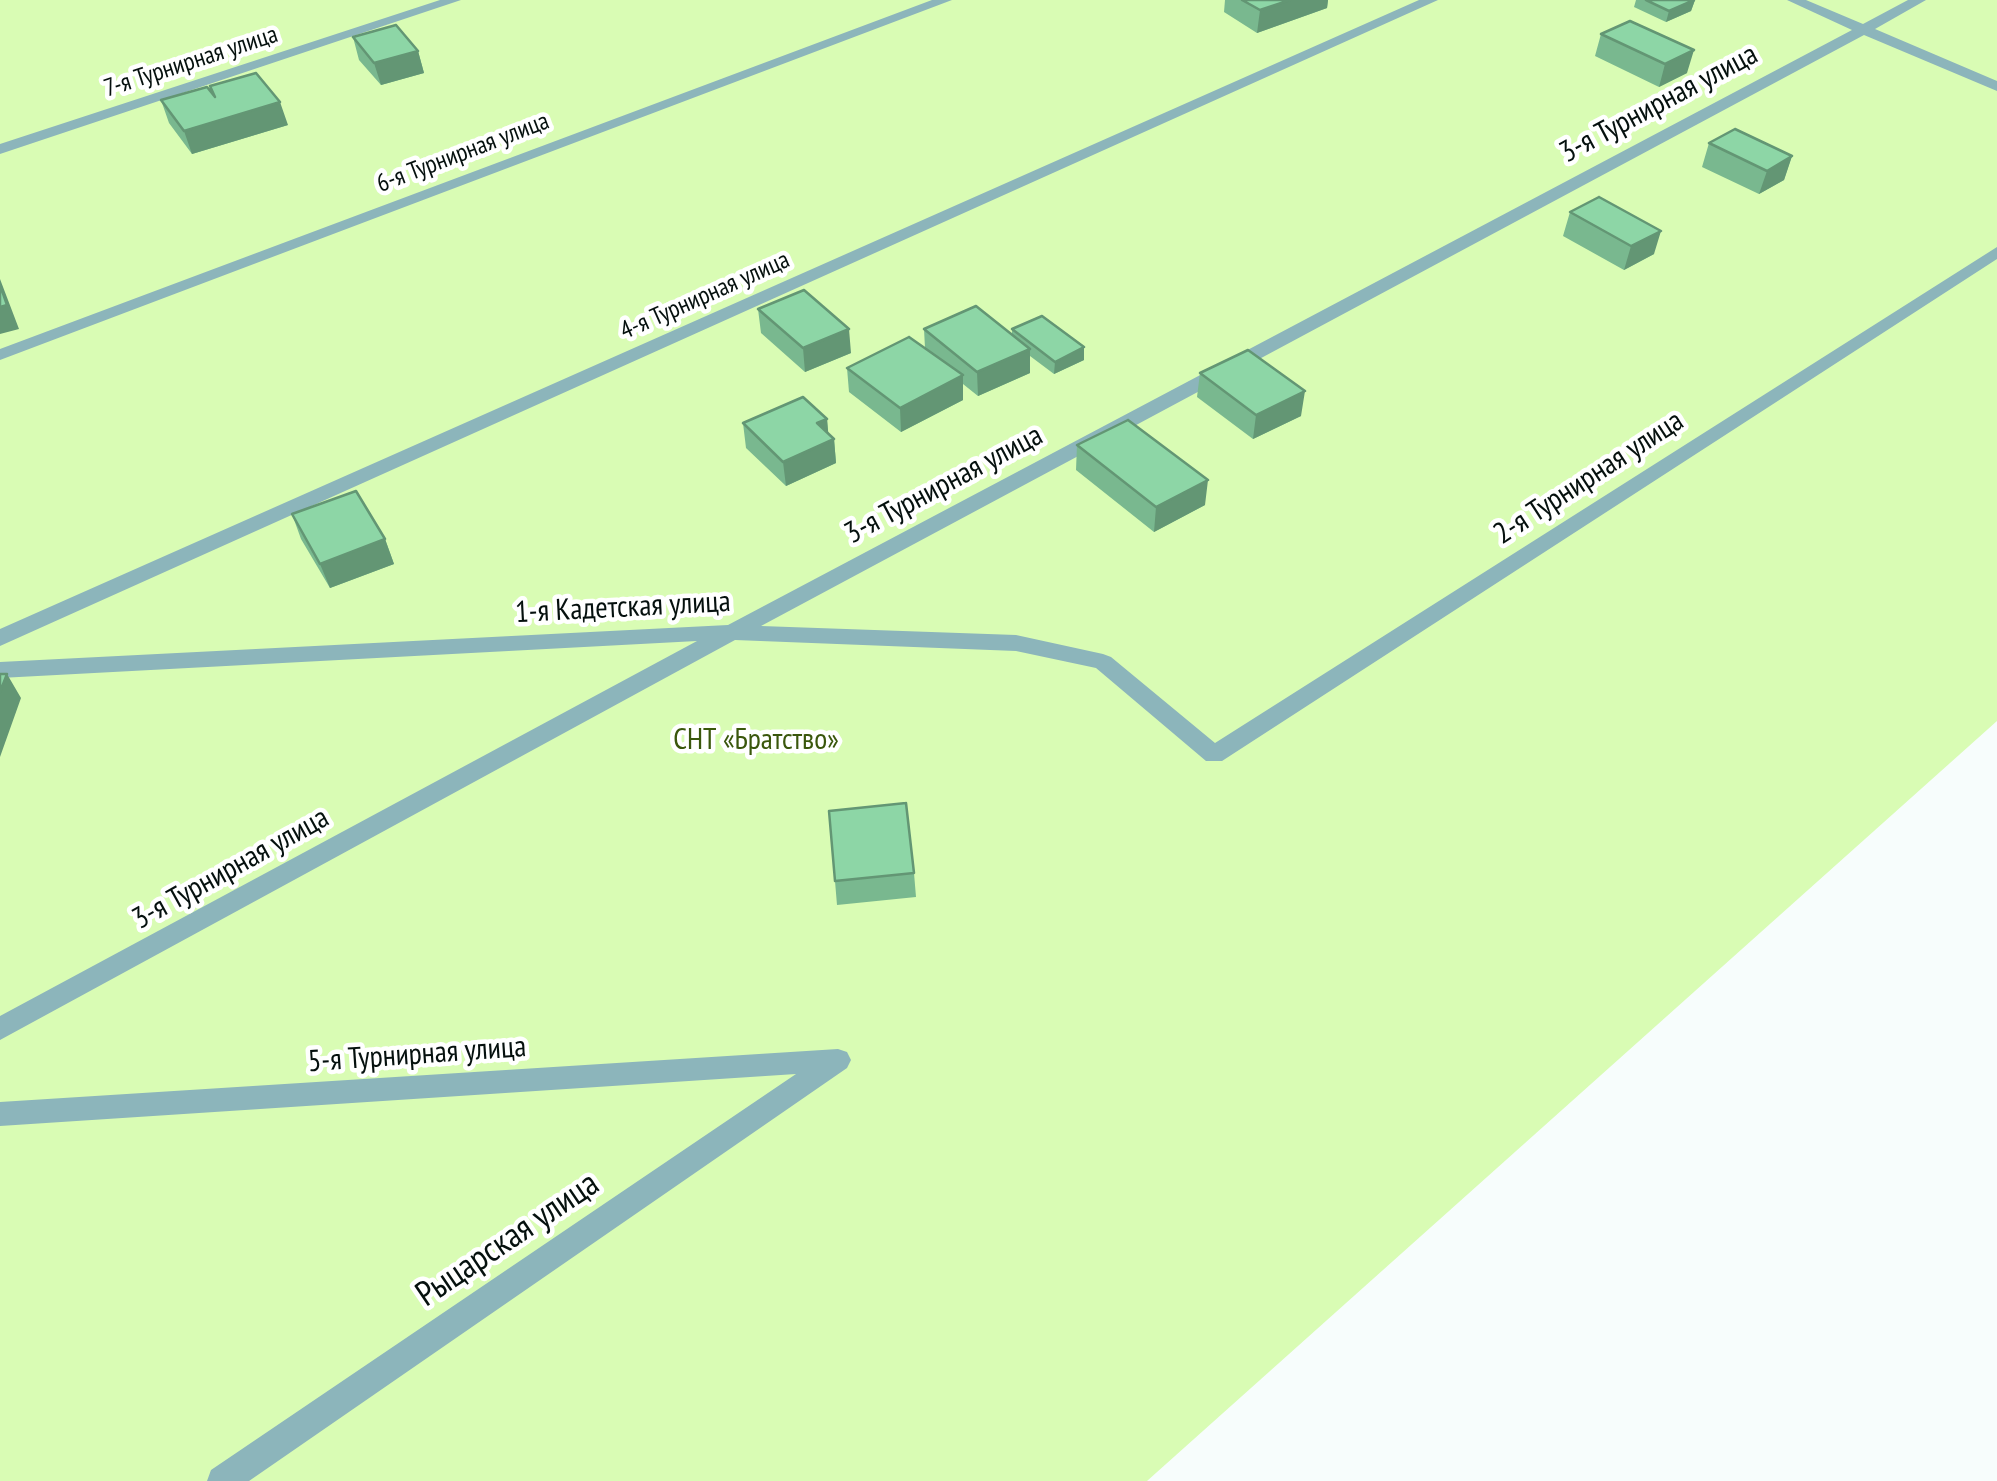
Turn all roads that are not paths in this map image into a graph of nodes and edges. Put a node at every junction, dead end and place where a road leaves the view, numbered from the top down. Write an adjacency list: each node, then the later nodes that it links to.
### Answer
1 (454, 0): 8 (lane, 7-я Турнирная улица)
2 (944, 0): 10 (lane, 6-я Турнирная улица)
3 (1431, 0): 12 (lane, 4-я Турнирная улица)
4 (1794, 0): 6 (lane)
5 (1920, 0): 6 (lane, 3-я Турнирная улица)
6 (1864, 30): 7 (lane); 11 (lane, 3-я Турнирная улица)
7 (1997, 86)
8 (0, 149)
9 (1997, 252): 14 (lane, 2-я Турнирная улица)
10 (0, 356)
11 (732, 632): 13 (lane, 1-я Кадетская улица); 14 (lane, 1-я Кадетская улица); 15 (lane, 3-я Турнирная улица)
12 (0, 638)
13 (0, 670)
14 (1214, 755)
15 (0, 1029)
16 (838, 1060): 17 (lane, 5-я Турнирная улица); 18 (lane, Рыцарская улица)
17 (0, 1114)
18 (222, 1481)

